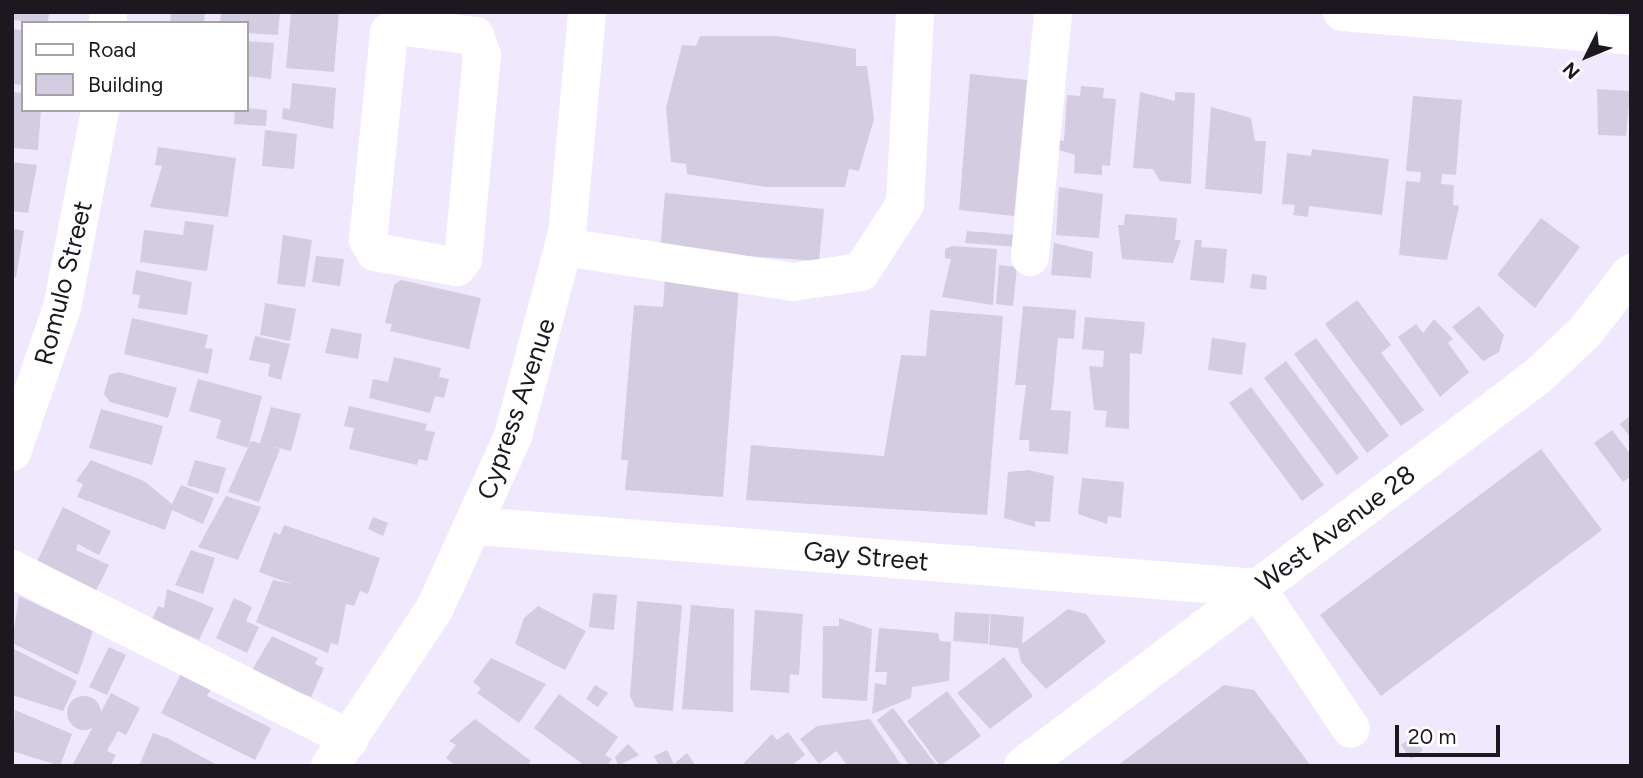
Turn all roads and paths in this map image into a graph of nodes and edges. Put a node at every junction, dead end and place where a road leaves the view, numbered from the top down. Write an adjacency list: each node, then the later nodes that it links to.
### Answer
1 (587, 12): 8 (street, Cypress Avenue)
2 (915, 12): 8 (street)
3 (1053, 12): 9 (street)
4 (1342, 12): 6 (street)
5 (436, 20): 5 (street)
6 (1631, 36)
7 (100, 112): 11 (street, Romulo Street)
8 (564, 247): 12 (street, Cypress Avenue)
9 (1030, 257)
10 (1631, 273): 14 (street, West Avenue 28)
11 (12, 452)
12 (476, 526): 14 (street, Gay Street); 16 (street, Cypress Avenue)
13 (12, 569): 16 (street)
14 (1257, 589): 15 (street); 17 (street, West Avenue 28)
15 (1350, 729)
16 (340, 752)
17 (1023, 766)

